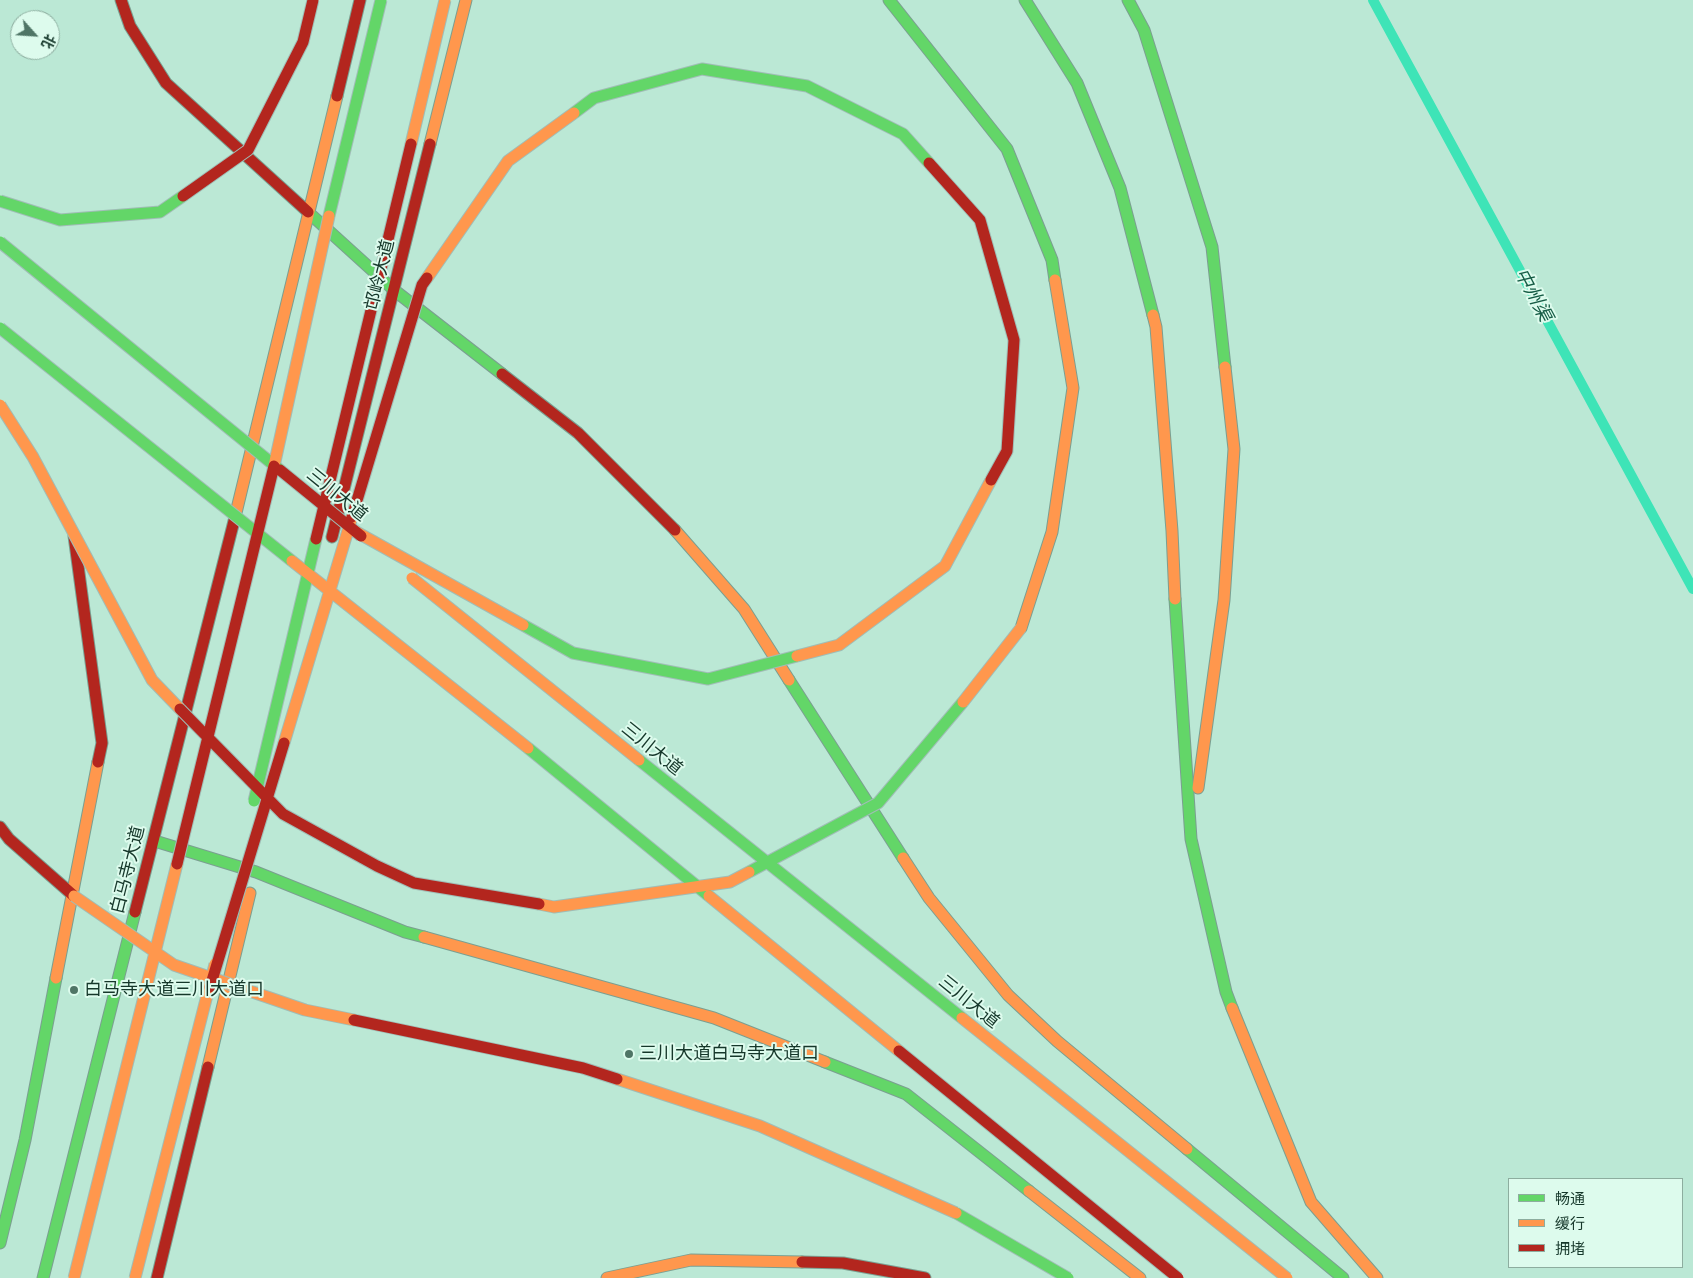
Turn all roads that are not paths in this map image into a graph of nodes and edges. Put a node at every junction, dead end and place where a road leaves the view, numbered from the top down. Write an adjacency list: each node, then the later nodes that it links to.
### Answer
1 (121, 0): 11 (main road)
2 (313, 0): 10 (main road, bridge)
3 (360, 0): 11 (main road)
4 (381, 0): 25 (main road, bridge)
5 (445, 0): 22 (main road, 邙岭大道, bridge)
6 (466, 0): 13 (main road, 邙岭大道)
7 (889, 0): 17 (main road, bridge)
8 (1025, 0): 19 (main road)
9 (1128, 0): 19 (main road)
10 (0, 201)
11 (308, 212): 13 (main road); 20 (main road, 白马寺大道)
12 (0, 242): 16 (main road, 三川大道, bridge)
13 (394, 290): 21 (main road, 邙岭大道); 34 (main road)
14 (0, 328): 32 (main road, bridge)
15 (0, 406): 17 (main road, bridge)
16 (351, 529): 22 (main road, bridge); 33 (main road, 三川大道, bridge)
17 (74, 536): 23 (main road, bridge)
18 (0, 827): 30 (main road, bridge)
19 (1191, 839): 35 (main road)
20 (154, 841): 21 (main road); 24 (main road, 白马寺大道)
21 (256, 872): 27 (main road); 31 (main road)
22 (210, 987): 26 (main road, bridge)
23 (0, 1243)
24 (43, 1278)
25 (74, 1278)
26 (135, 1278)
27 (157, 1278)
28 (607, 1278): 29 (main road)
29 (925, 1278)
30 (1068, 1278)
31 (1140, 1278)
32 (1178, 1278)
33 (1287, 1278)
34 (1343, 1278)
35 (1377, 1278)

